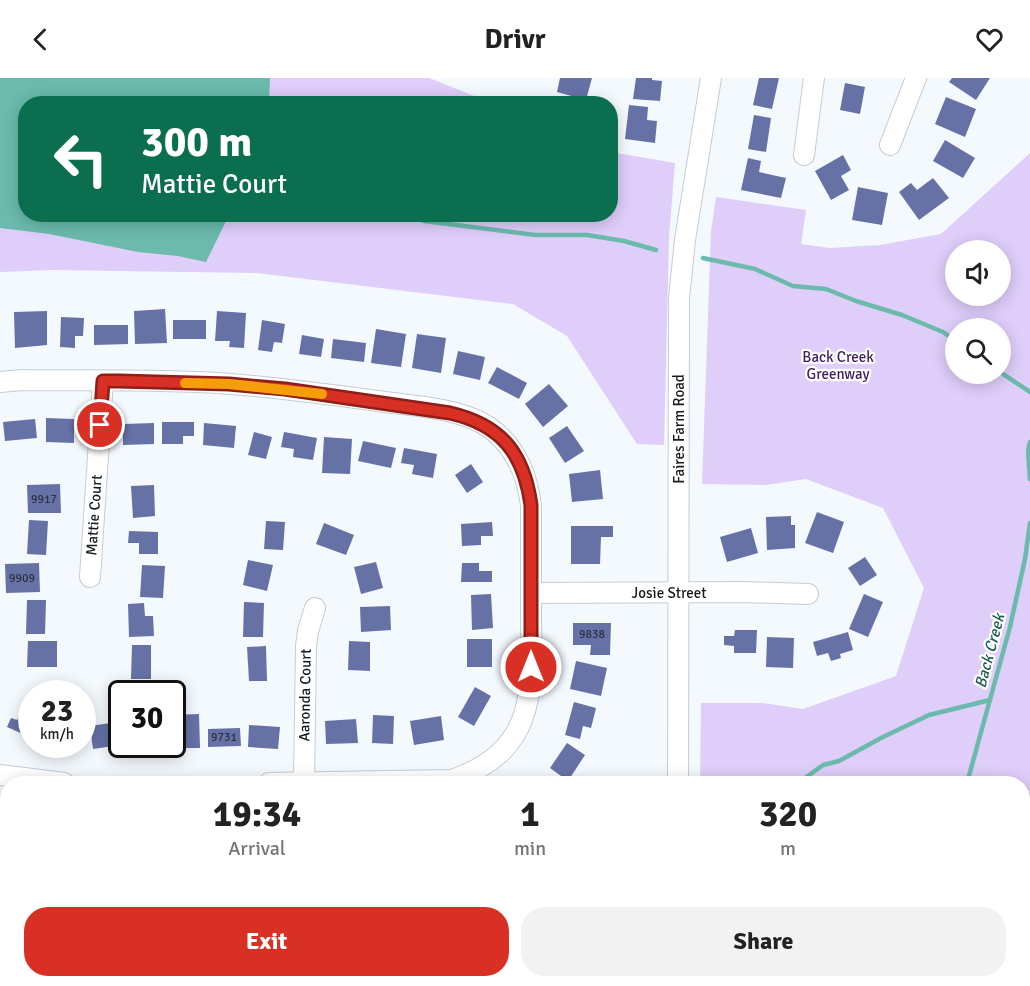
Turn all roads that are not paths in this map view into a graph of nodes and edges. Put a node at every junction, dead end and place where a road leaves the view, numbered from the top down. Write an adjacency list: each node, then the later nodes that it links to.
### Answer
1 (711, 78): 10 (street, Faires Farm Road)
2 (814, 78): 5 (street)
3 (916, 78): 4 (street)
4 (890, 145)
5 (804, 155)
6 (103, 381): 7 (street); 8 (street, Mattie Court); 9 (street)
7 (0, 382)
8 (90, 578)
9 (531, 593): 10 (street, Josie Street); 14 (street)
10 (678, 594): 11 (street, Josie Street); 15 (street, Faires Farm Road)
11 (808, 594)
12 (315, 608): 13 (street, Aaronda Court)
13 (304, 776)
14 (464, 776)
15 (678, 776)

